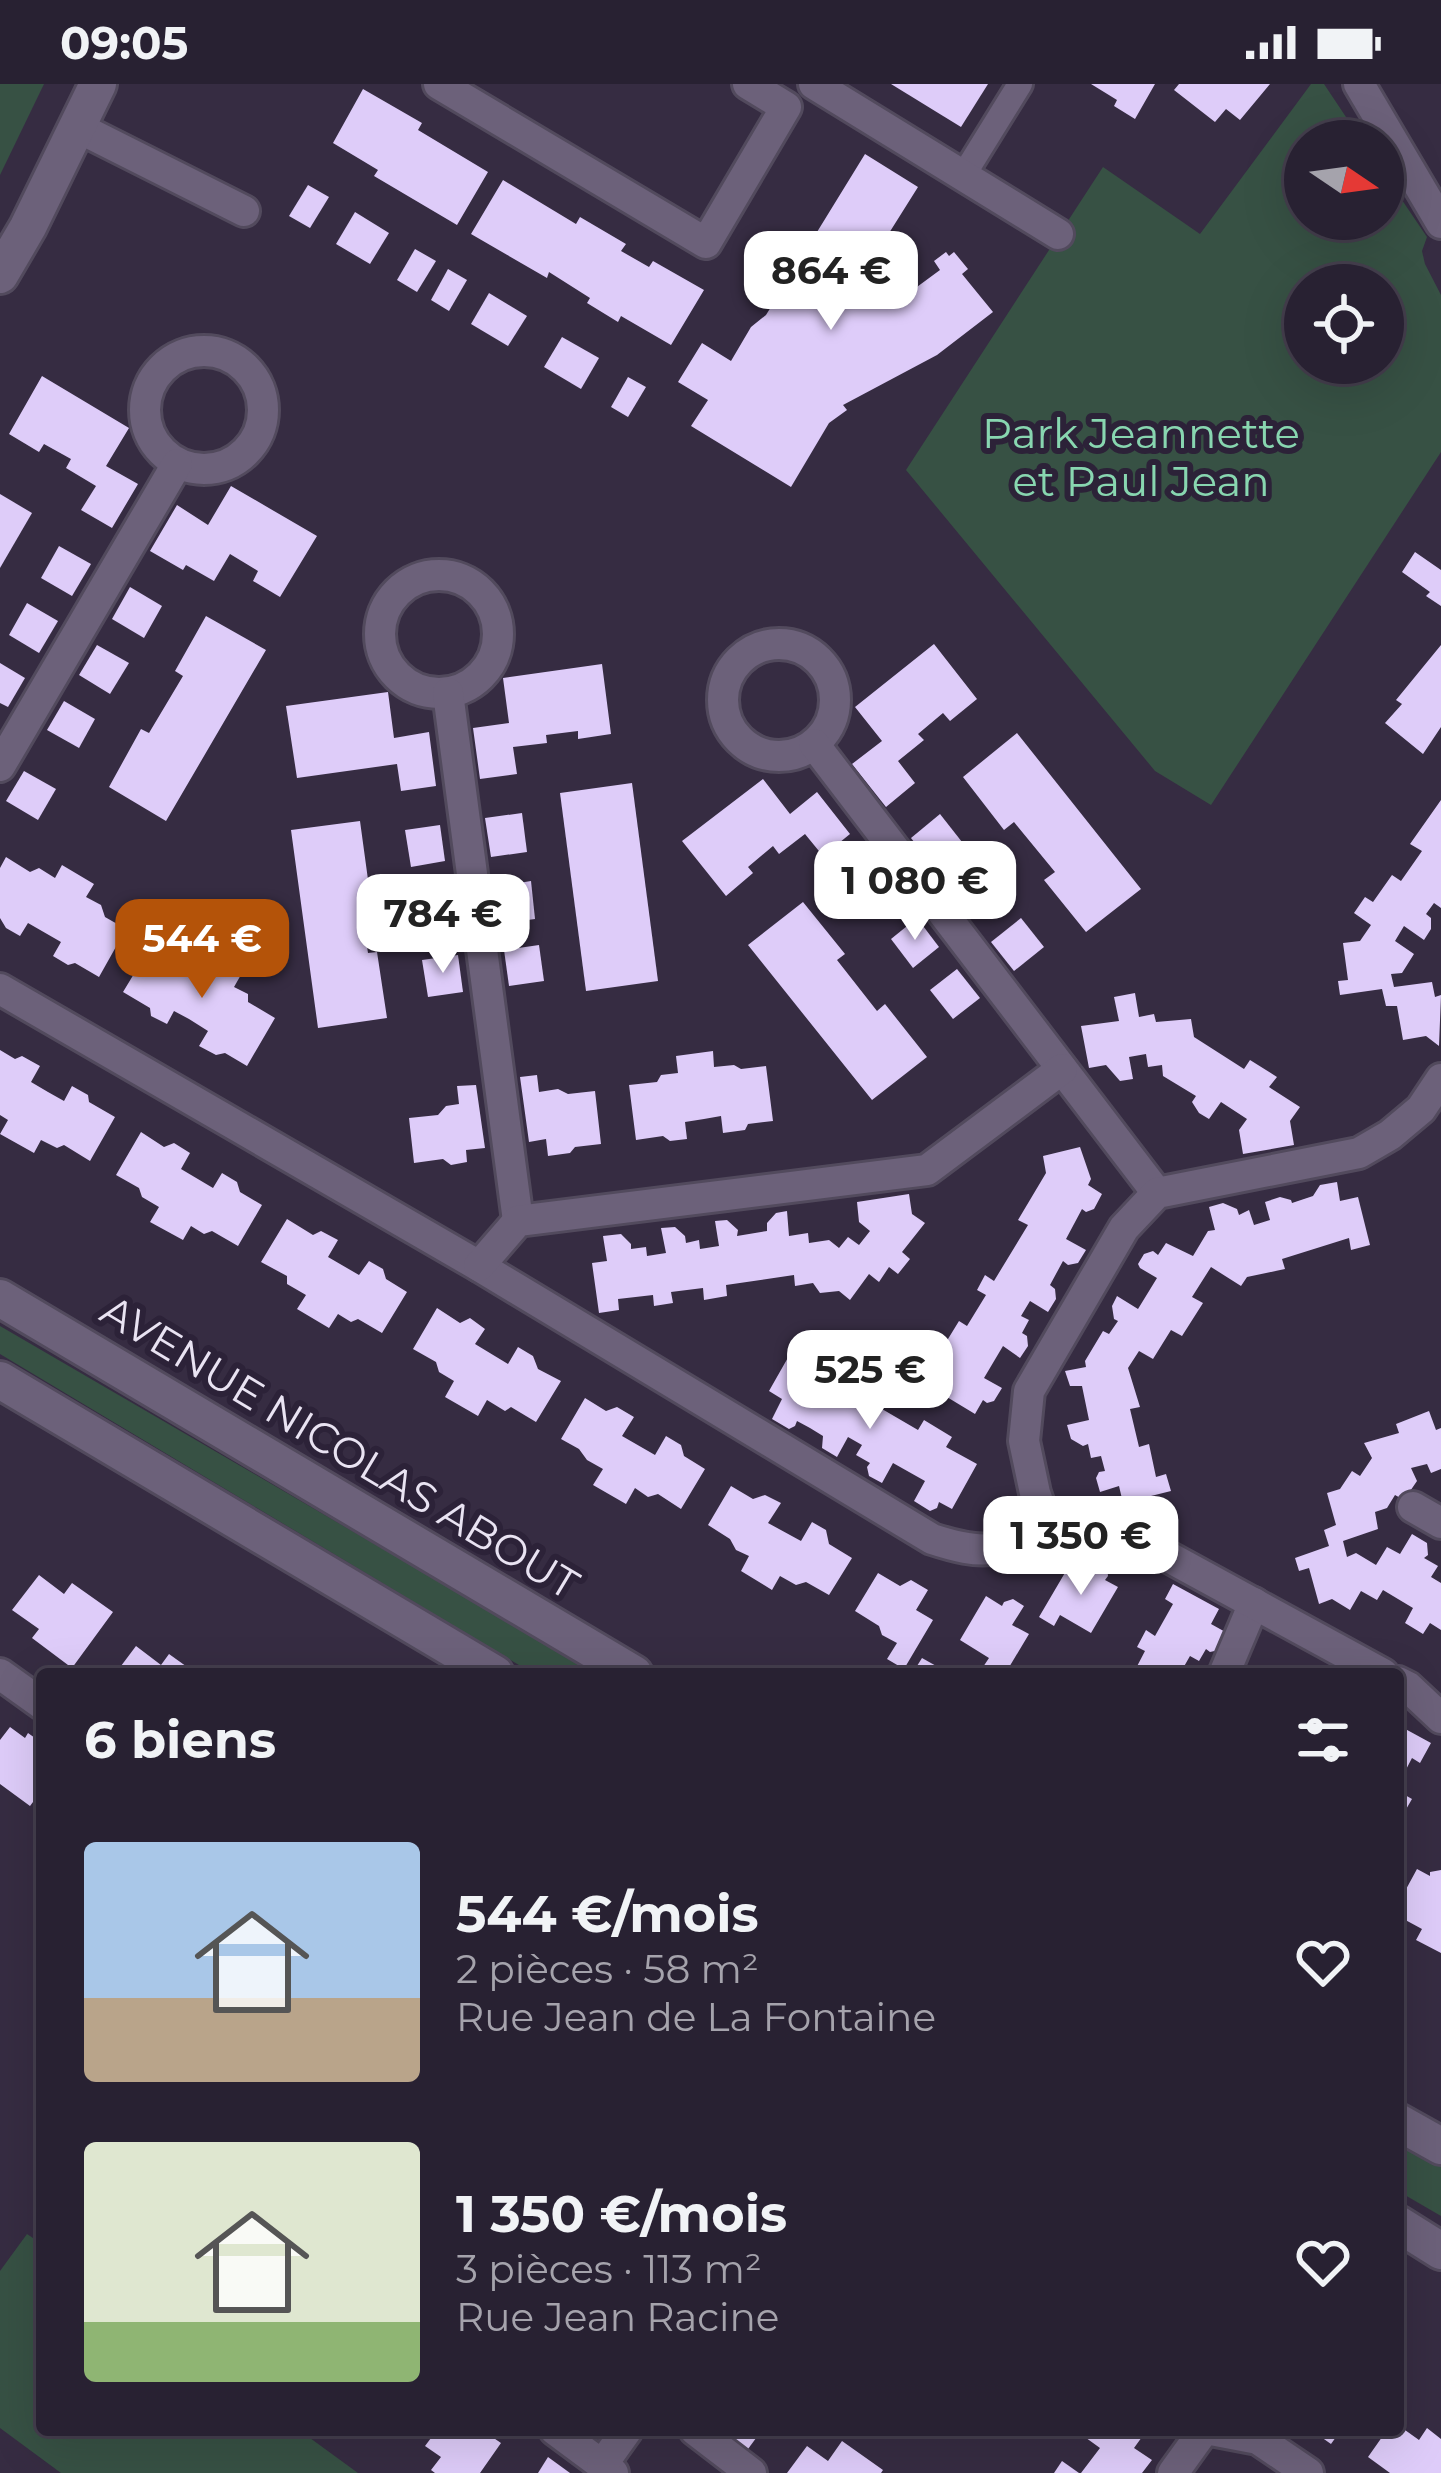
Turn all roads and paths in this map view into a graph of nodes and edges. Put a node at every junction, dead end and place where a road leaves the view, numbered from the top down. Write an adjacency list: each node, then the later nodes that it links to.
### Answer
1 (98, 84): 7 (main road)
2 (439, 84): 3 (street)
3 (748, 84)
4 (814, 84): 8 (street)
5 (1020, 84): 8 (street)
6 (1359, 84): 10 (street)
7 (79, 128): 9 (street); 12 (main road)
8 (963, 176): 11 (street)
9 (244, 212)
10 (1441, 223)
11 (1058, 234)
12 (0, 275)
13 (177, 464): 16 (street)
14 (448, 693): 21 (street)
15 (814, 744): 18 (street)
16 (0, 766)
17 (0, 989): 22 (street)
18 (1062, 1069): 20 (street); 21 (street)
19 (1441, 1079): 20 (street)
20 (1157, 1192): 27 (street)
21 (518, 1221): 22 (street)
22 (479, 1267): 27 (street)
23 (0, 1298): 30 (main road, AVENUE NICOLAS ABOUT)
24 (0, 1379): 29 (main road)
25 (1413, 1507): 26 (street)
26 (1441, 1523)
27 (1048, 1530): 28 (street)
28 (1254, 1603): 31 (street); 32 (street)
29 (485, 1668)
30 (624, 1668)
31 (1227, 1668)
32 (1370, 1668)
33 (0, 1674): 35 (street)
34 (1404, 1687): 36 (street)
35 (36, 1700)
36 (1440, 1715)
37 (1404, 2125): 38 (main road)
38 (1441, 2146)
39 (1404, 2228): 40 (main road)
40 (1441, 2251)
41 (563, 2436): 46 (street)
42 (624, 2436): 46 (street)
43 (703, 2436): 47 (street)
44 (1203, 2436): 48 (street)
45 (1241, 2436): 49 (street)
46 (608, 2469)
47 (751, 2473)
48 (1173, 2473)
49 (1308, 2473)

